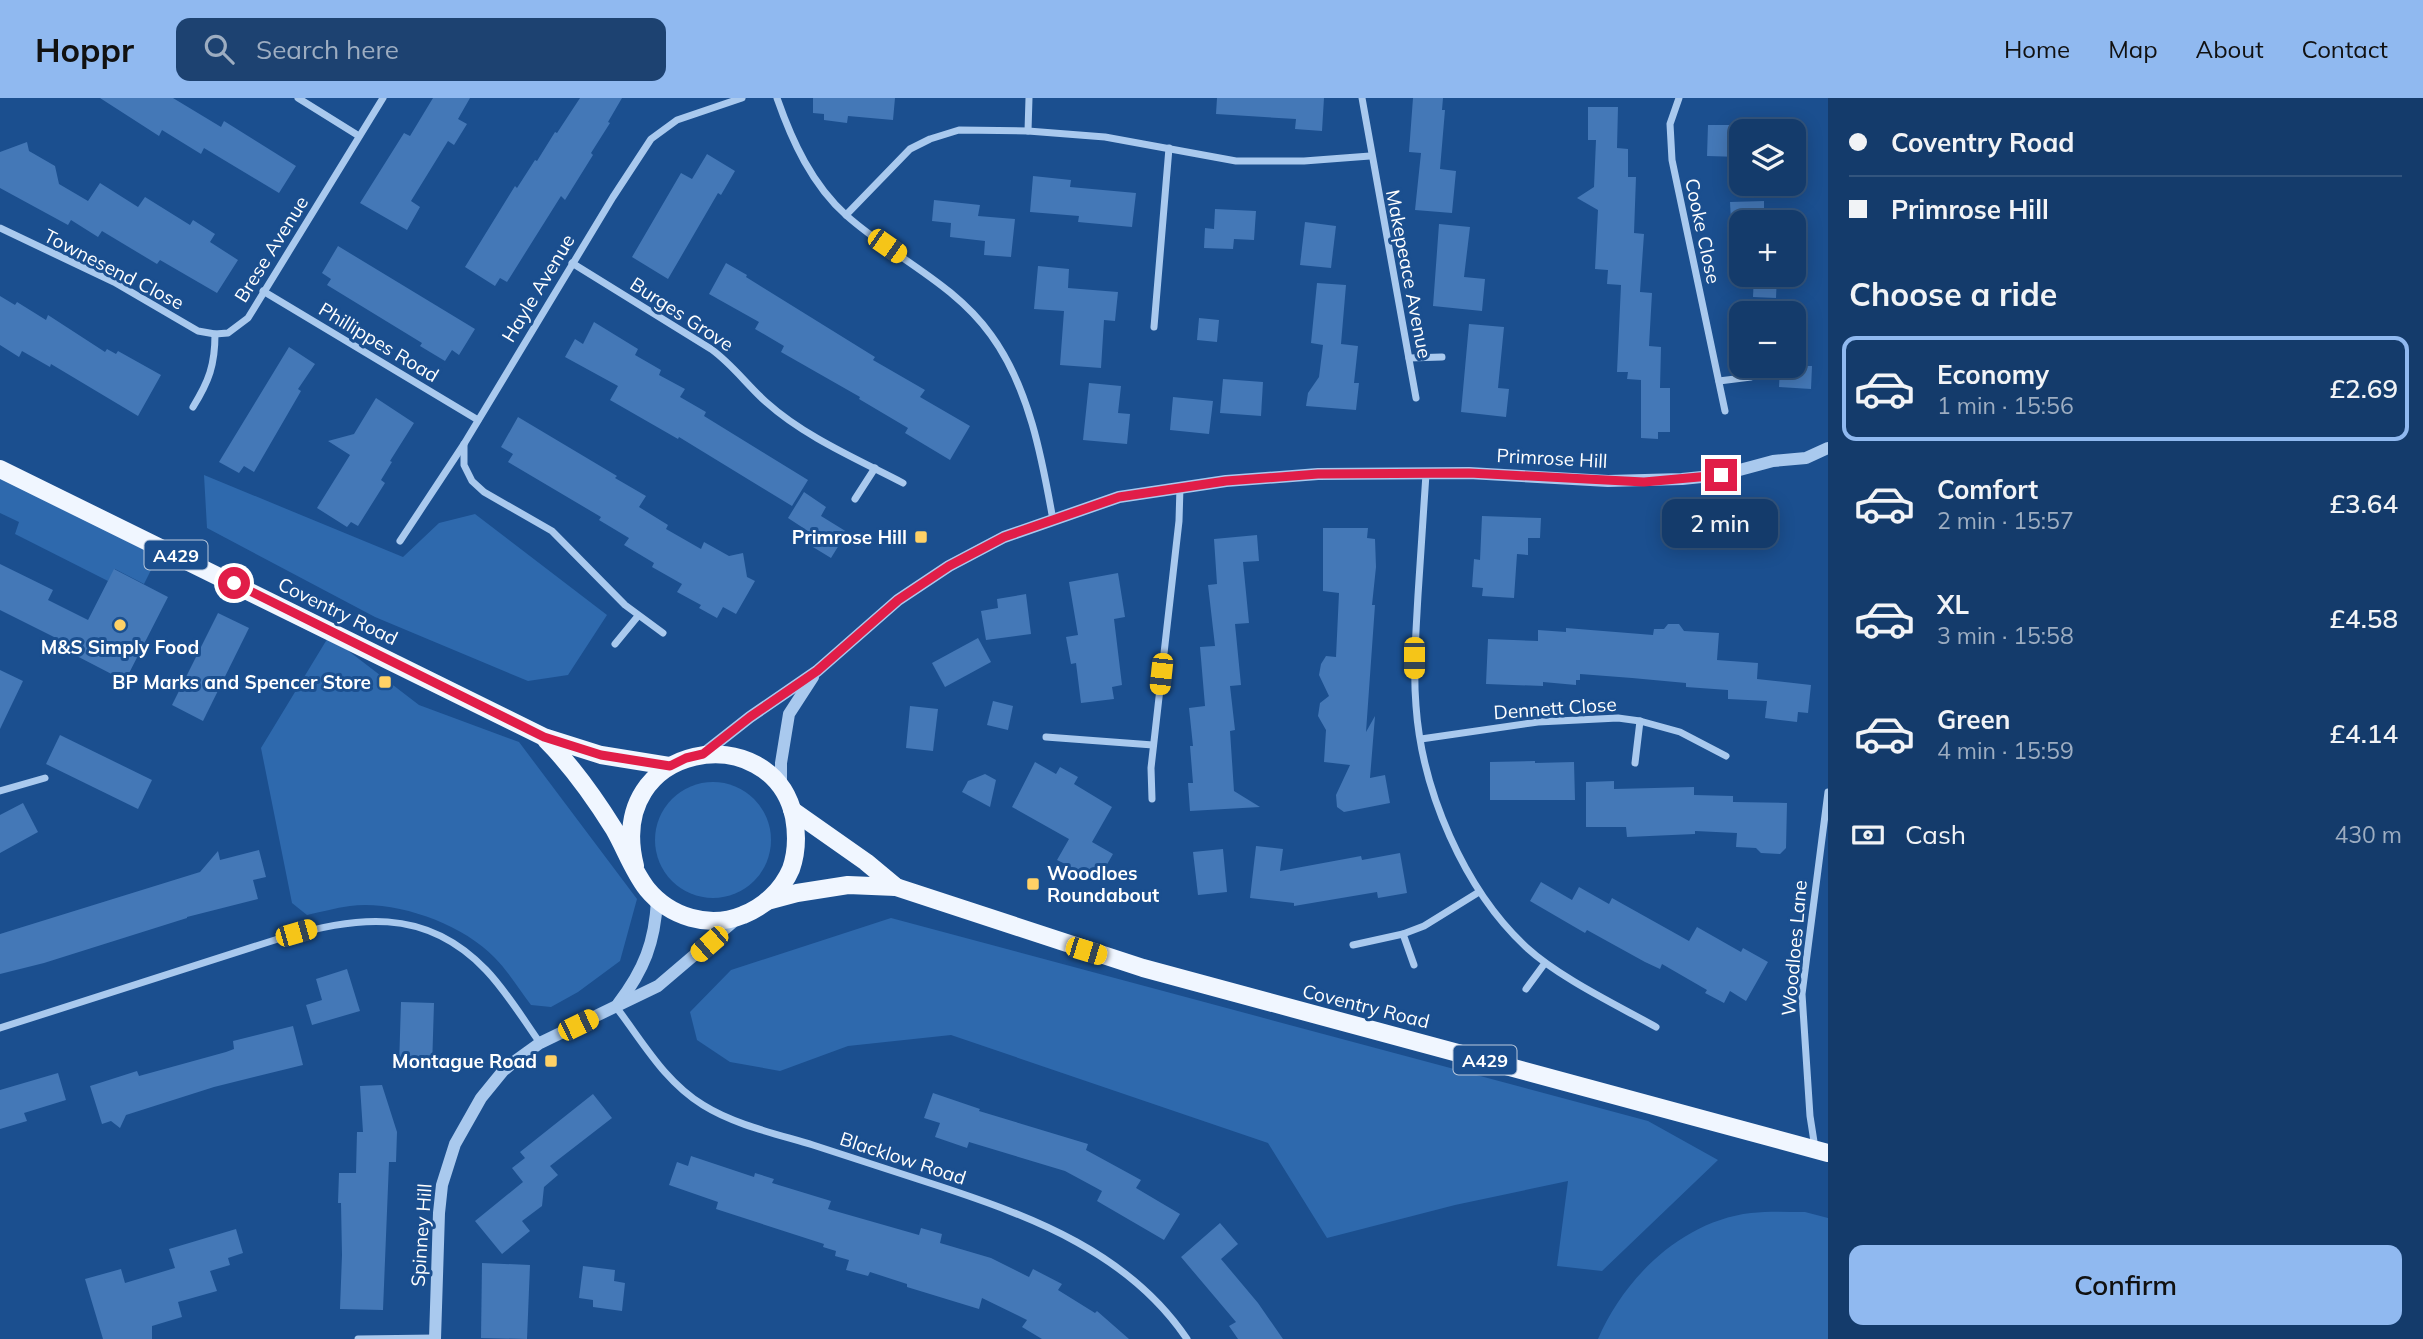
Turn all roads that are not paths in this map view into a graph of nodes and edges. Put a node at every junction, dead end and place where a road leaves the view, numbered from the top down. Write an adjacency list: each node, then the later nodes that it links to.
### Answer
1 (298, 98): 9 (street)
2 (383, 98): 9 (street, Brese Avenue)
3 (742, 98): 14 (street, Hayle Avenue)
4 (777, 98): 12 (street)
5 (1029, 98): 8 (street)
6 (1362, 98): 11 (street, Makepeace Avenue)
7 (1679, 98): 21 (street, Cooke Close)
8 (1028, 131): 10 (street); 12 (street)
9 (359, 136): 15 (street, Brese Avenue)
10 (1169, 148): 11 (street); 16 (street)
11 (1370, 156): 19 (street, Makepeace Avenue)
12 (846, 215): 34 (street)
13 (0, 228): 17 (street, Townesend Close)
14 (572, 263): 25 (street, Hayle Avenue); 29 (street, Burges Grove)
15 (263, 291): 17 (street, Brese Avenue); 25 (street, Phillippes Road)
16 (1154, 327)
17 (215, 334): 23 (street)
18 (1442, 357): 19 (street)
19 (1409, 358): 22 (street, Makepeace Avenue)
20 (1743, 378): 21 (street)
21 (1719, 381): 24 (street, Cooke Close)
22 (1416, 398)
23 (193, 407)
24 (1725, 411)
25 (478, 420): 26 (street, Hayle Avenue)
26 (464, 444): 35 (street, Hayle Avenue); 36 (street)
27 (1828, 448): 30 (street, Primrose Hill)
28 (0, 468): 41 (main road, Coventry Road / A429)
29 (875, 468): 31 (street, Burges Grove); 33 (street)
30 (1426, 474): 32 (street, Primrose Hill); 43 (street)
31 (903, 483)
32 (1180, 487): 34 (street, Primrose Hill); 44 (street)
33 (855, 499)
34 (1053, 521): 39 (street, Primrose Hill)
35 (400, 541)
36 (638, 616): 37 (street); 38 (street)
37 (663, 634)
38 (615, 645)
39 (817, 671): 45 (street, Primrose Hill); 50 (street, Primrose Hill)
40 (1640, 721): 43 (street, Dennett Close); 46 (street, Dennett Close); 47 (street)
41 (544, 737): 48 (main road, Coventry Road); 55 (main road, Coventry Road)
42 (1046, 737): 44 (street)
43 (1421, 739): 57 (street)
44 (1153, 745): 53 (street)
45 (703, 754): 48 (main road, Coventry Road); 50 (main road, Coventry Road)
46 (1726, 756)
47 (1634, 763)
48 (670, 766): 55 (main road, Coventry Road)
49 (45, 778): 51 (street)
50 (781, 788): 54 (main road, Coventry Road)
51 (0, 791)
52 (1828, 792): 70 (street, Woodloes Lane)
53 (1152, 799)
54 (792, 810): 56 (main road, Coventry Road); 59 (main road, Coventry Road)
55 (635, 866): 58 (main road, Coventry Road)
56 (896, 887): 59 (main road, Coventry Road); 70 (main road, Coventry Road / A429)
57 (1479, 892): 61 (street); 63 (street)
58 (657, 900): 60 (main road, Coventry Road); 66 (street, Spinney Hill)
59 (767, 901): 60 (main road, Coventry Road)
60 (739, 917): 66 (street, Spinney Hill)
61 (1403, 934): 62 (street); 64 (street)
62 (1353, 945)
63 (1545, 963): 65 (street); 67 (street)
64 (1413, 965)
65 (1526, 989)
66 (616, 1007): 69 (street, Spinney Hill); 73 (street, Blacklow Road)
67 (1656, 1027)
68 (0, 1028): 69 (street)
69 (540, 1044): 72 (street, Spinney Hill)
70 (1822, 1151)
71 (358, 1339): 72 (street)
72 (435, 1339)
73 (1186, 1339)

